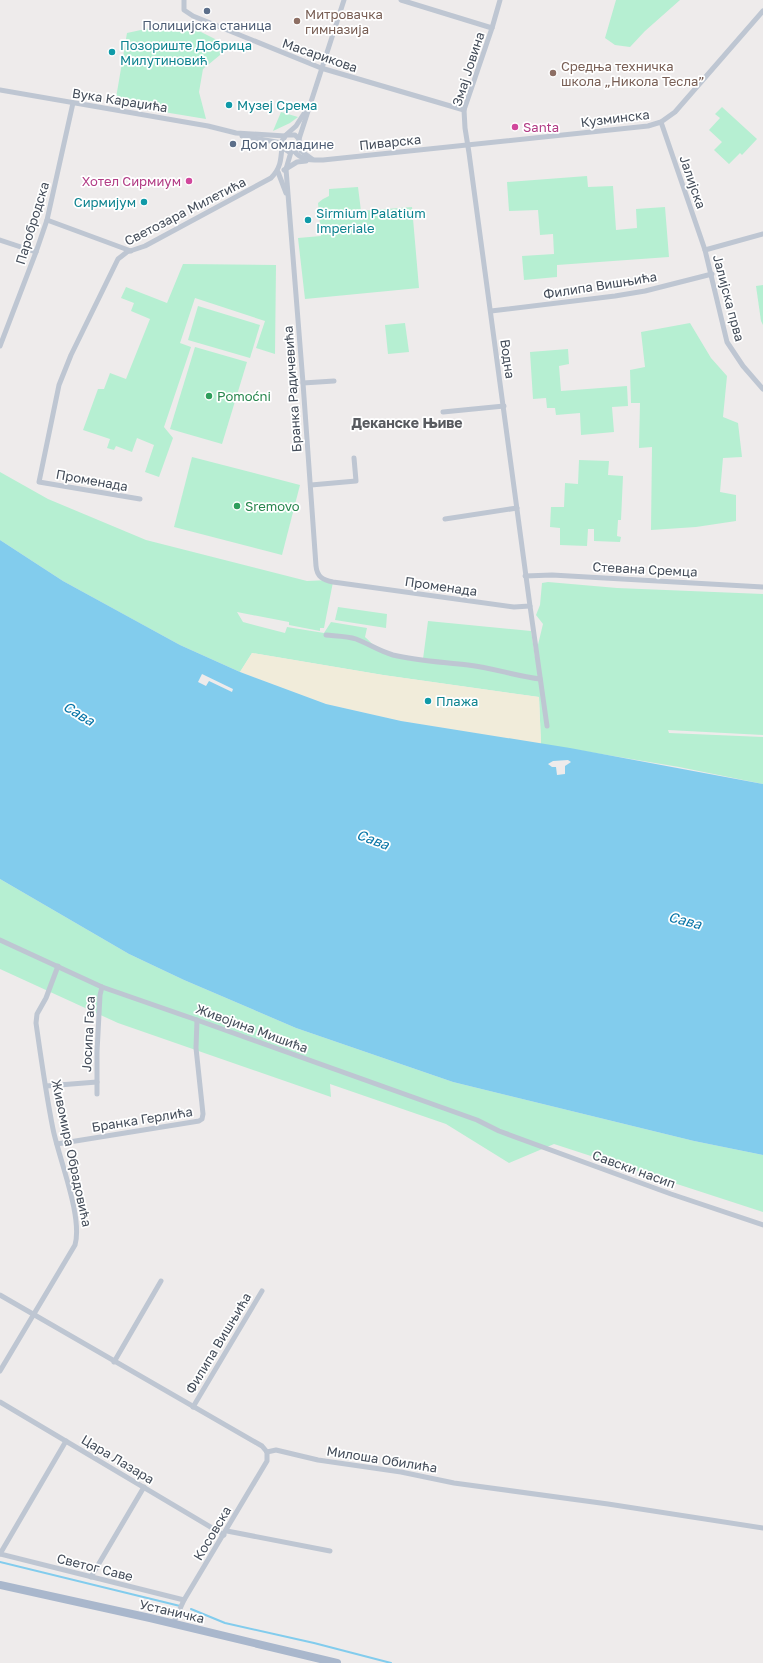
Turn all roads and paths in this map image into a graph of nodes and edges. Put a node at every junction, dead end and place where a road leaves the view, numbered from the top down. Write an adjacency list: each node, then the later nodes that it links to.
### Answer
1 (184, 0): 7 (street, Масарикова)
2 (344, 0): 7 (street)
3 (401, 0): 6 (street)
4 (500, 0): 6 (street, Змај Јовина)
5 (763, 12): 12 (street, Кузминска)
6 (492, 28): 11 (street, Змај Јовина)
7 (321, 68): 10 (street); 11 (street, Масарикова)
8 (0, 90): 9 (street, Вука Караџића)
9 (73, 103): 13 (street, Вука Караџића); 23 (street, Паробродска)
10 (307, 110): 14 (street); 15 (street)
11 (464, 110): 17 (street, Змај Јовина)
12 (661, 122): 17 (street, Кузминска); 26 (street, Јалијска)
13 (236, 133): 14 (street, Вука Караџића); 16 (street, Вука Караџића)
14 (286, 135): 15 (street); 16 (street)
15 (299, 142): 18 (street); 19 (street)
16 (282, 144): 18 (street); 21 (street)
17 (468, 144): 19 (street, Пиварска); 30 (street, Водна)
18 (292, 152): 19 (street, Пиварска); 20 (street, Бранка Радичевића)
19 (314, 160): 20 (street, Пиварска)
20 (286, 169): 21 (street, Пиварска); 22 (street, Бранка Радичевића)
21 (278, 172): 22 (street, Бранка Радичевића); 27 (street, Светозара Милетића)
22 (288, 199): 33 (street, Бранка Радичевића)
23 (47, 220): 27 (street); 28 (street, Паробродска)
24 (763, 234): 26 (street)
25 (0, 240): 28 (street)
26 (705, 250): 29 (street, Јалијска прва)
27 (131, 251): 38 (street, Светозара Милетића)
28 (36, 252): 31 (street, Паробродска)
29 (712, 274): 30 (street, Филипа Вишњића); 34 (street, Јалијска прва)
30 (491, 311): 35 (street, Водна)
31 (0, 346)
32 (334, 381): 33 (street)
33 (303, 383): 39 (street, Бранка Радичевића)
34 (763, 388)
35 (504, 406): 36 (street); 41 (street, Водна)
36 (443, 412)
37 (354, 458): 39 (street)
38 (39, 482): 40 (street, Променада)
39 (311, 485): 44 (street, Бранка Радичевића)
40 (140, 499)
41 (517, 508): 42 (street); 43 (street, Водна)
42 (445, 519)
43 (525, 576): 45 (street, Стевана Сремца); 46 (street)
44 (320, 577): 46 (street, Променада)
45 (763, 587)
46 (530, 606): 48 (street)
47 (326, 635): 48 (street)
48 (540, 679): 49 (street)
49 (547, 726)
50 (0, 940): 51 (street, Живојина Мишића)
51 (58, 966): 52 (street, Живојина Мишића); 55 (street, Живомира Обрадовића)
52 (102, 987): 53 (street, Живојина Мишића); 54 (street, Јосипа Гаса)
53 (197, 1020): 57 (street, Живојина Мишића); 58 (street, Бранка Герлића)
54 (97, 1082): 55 (street, Јосипа Гаса); 56 (street, Јосипа Гаса)
55 (46, 1086): 58 (street, Живомира Обрадовића)
56 (97, 1094)
57 (499, 1131): 59 (street, Савски насип)
58 (57, 1144): 63 (street, Живомира Обрадовића)
59 (763, 1225)
60 (161, 1281): 64 (street)
61 (262, 1291): 67 (street, Филипа Вишњића)
62 (0, 1295): 63 (street)
63 (34, 1314): 64 (street); 65 (street, Живомира Обрадовића)
64 (114, 1362): 67 (street)
65 (0, 1371)
66 (0, 1402): 68 (street, Цара Лазара)
67 (193, 1407): 69 (street)
68 (66, 1441): 70 (street, Цара Лазара); 74 (street)
69 (267, 1452): 71 (street, Милоша Обилића); 72 (street, Косовска)
70 (144, 1487): 72 (street, Цара Лазара); 75 (street)
71 (763, 1528)
72 (225, 1533): 73 (street, Цара Лазара); 77 (street, Косовска)
73 (330, 1551)
74 (0, 1554): 75 (street, Светог Саве)
75 (91, 1577): 77 (street, Светог Саве)
76 (0, 1586): 78 (main road, Устаничка)
77 (184, 1600): 78 (street, Косовска)
78 (173, 1624): 79 (main road, Устаничка)
79 (337, 1663)

